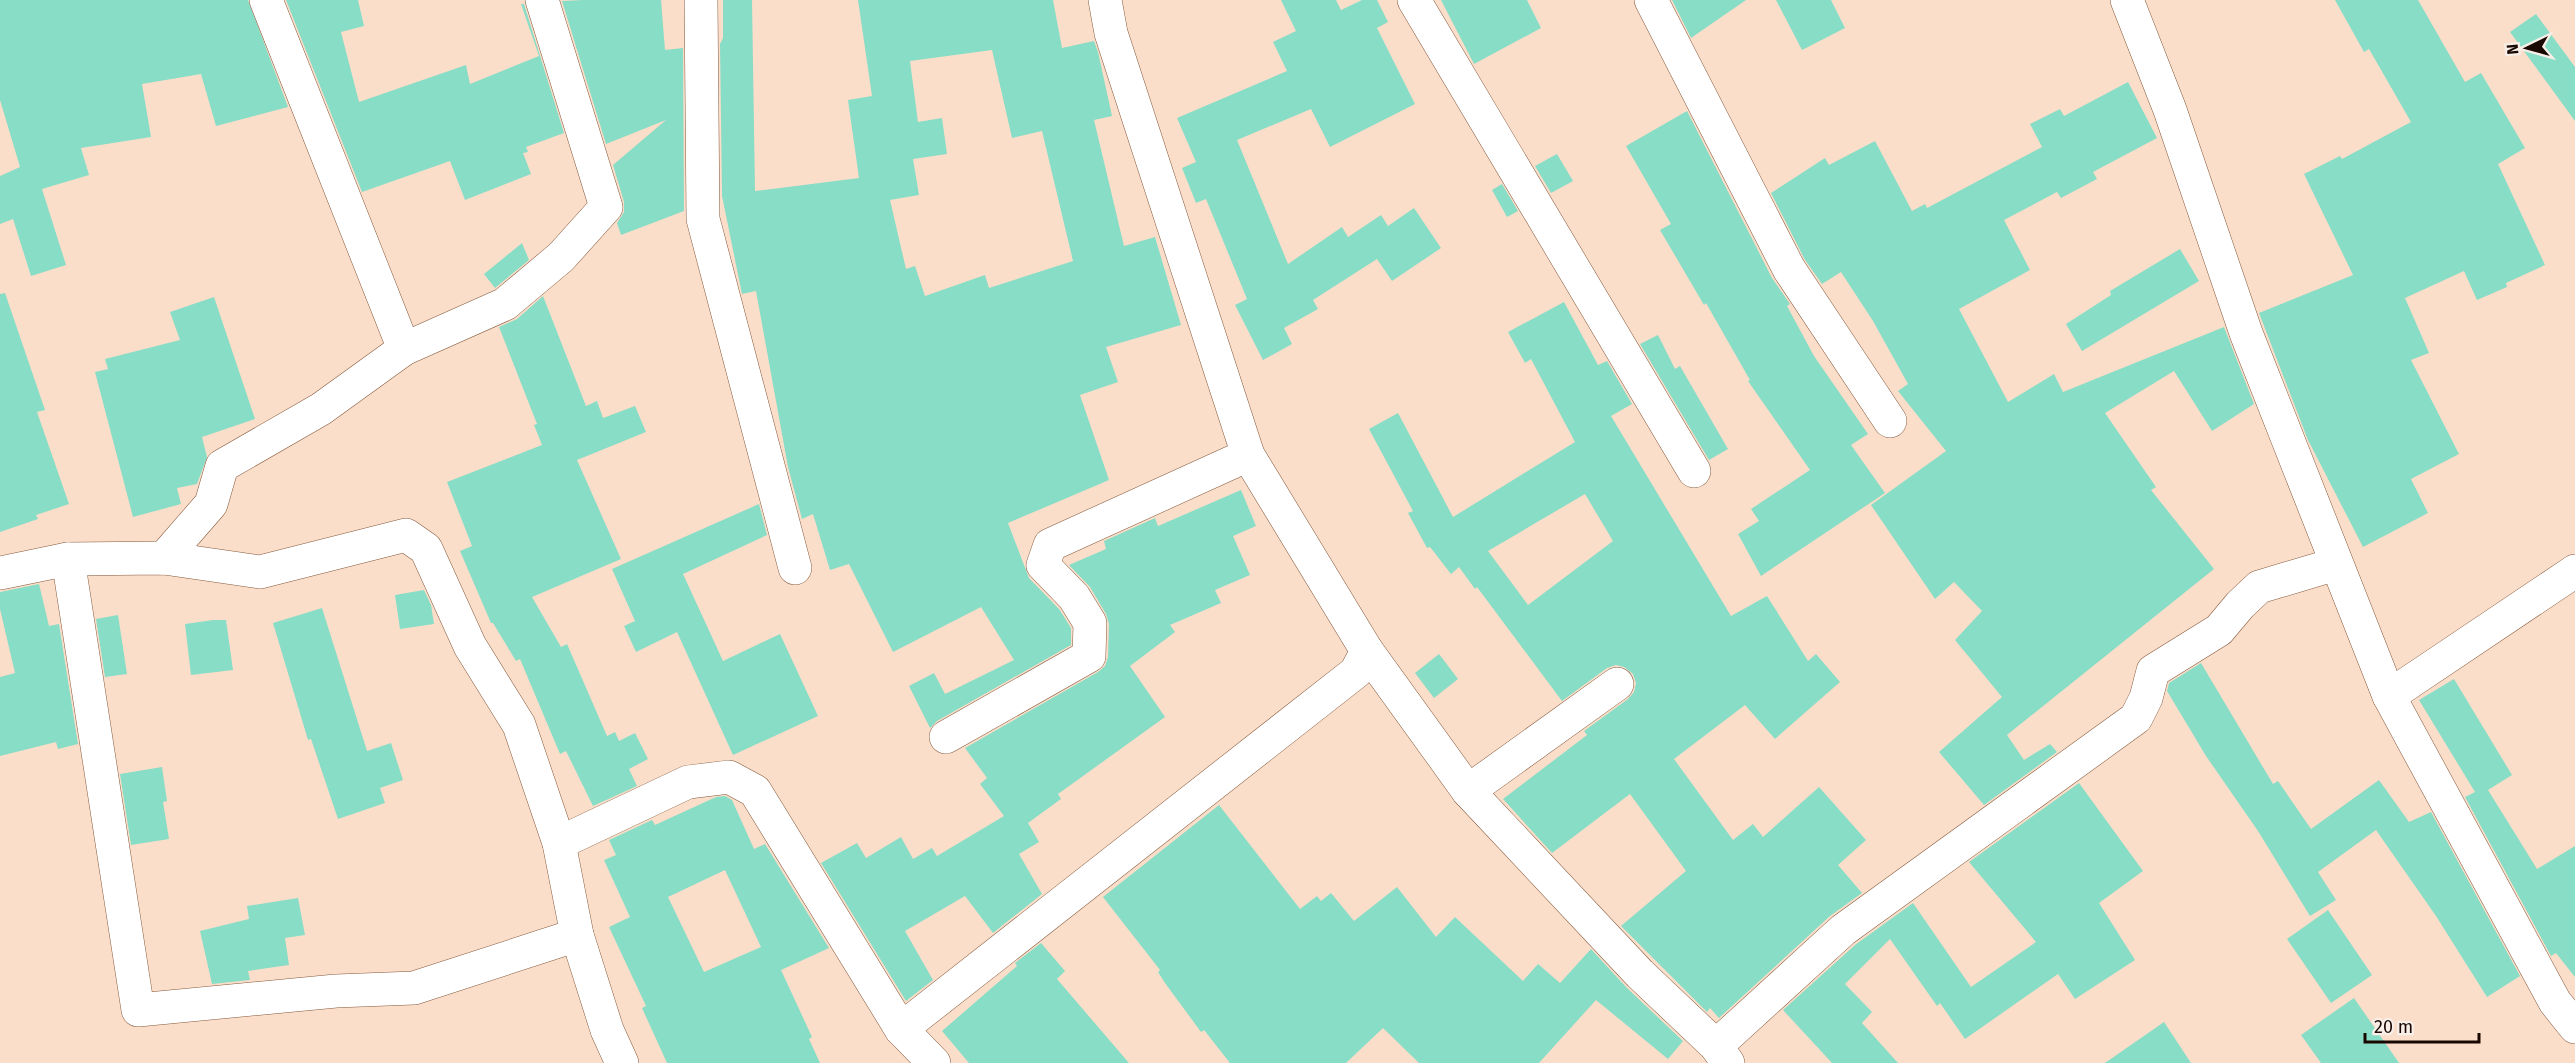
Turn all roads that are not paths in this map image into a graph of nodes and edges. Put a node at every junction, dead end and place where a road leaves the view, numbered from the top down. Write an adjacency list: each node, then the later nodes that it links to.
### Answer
1 (266, 0): 8 (street)
2 (542, 0): 8 (street)
3 (701, 0): 15 (street)
4 (1105, 0): 10 (street)
5 (1414, 0): 11 (street)
6 (1650, 0): 9 (street)
7 (2127, 0): 14 (street)
8 (404, 349): 12 (street)
9 (1890, 421)
10 (1248, 455): 18 (street); 21 (street)
11 (1694, 471)
12 (164, 558): 13 (street); 23 (street)
13 (68, 559): 17 (street); 24 (street)
14 (2336, 564): 20 (street); 27 (street)
15 (795, 567)
16 (2575, 571): 20 (street)
17 (0, 573)
18 (1367, 651): 22 (street); 26 (street)
19 (1617, 684): 22 (street)
20 (2389, 696): 25 (street)
21 (946, 737)
22 (1468, 791): 27 (street)
23 (559, 843): 24 (street); 26 (street)
24 (578, 935): 28 (street)
25 (2575, 1027)
26 (901, 1029): 29 (street)
27 (1722, 1055)
28 (622, 1063)
29 (934, 1063)

